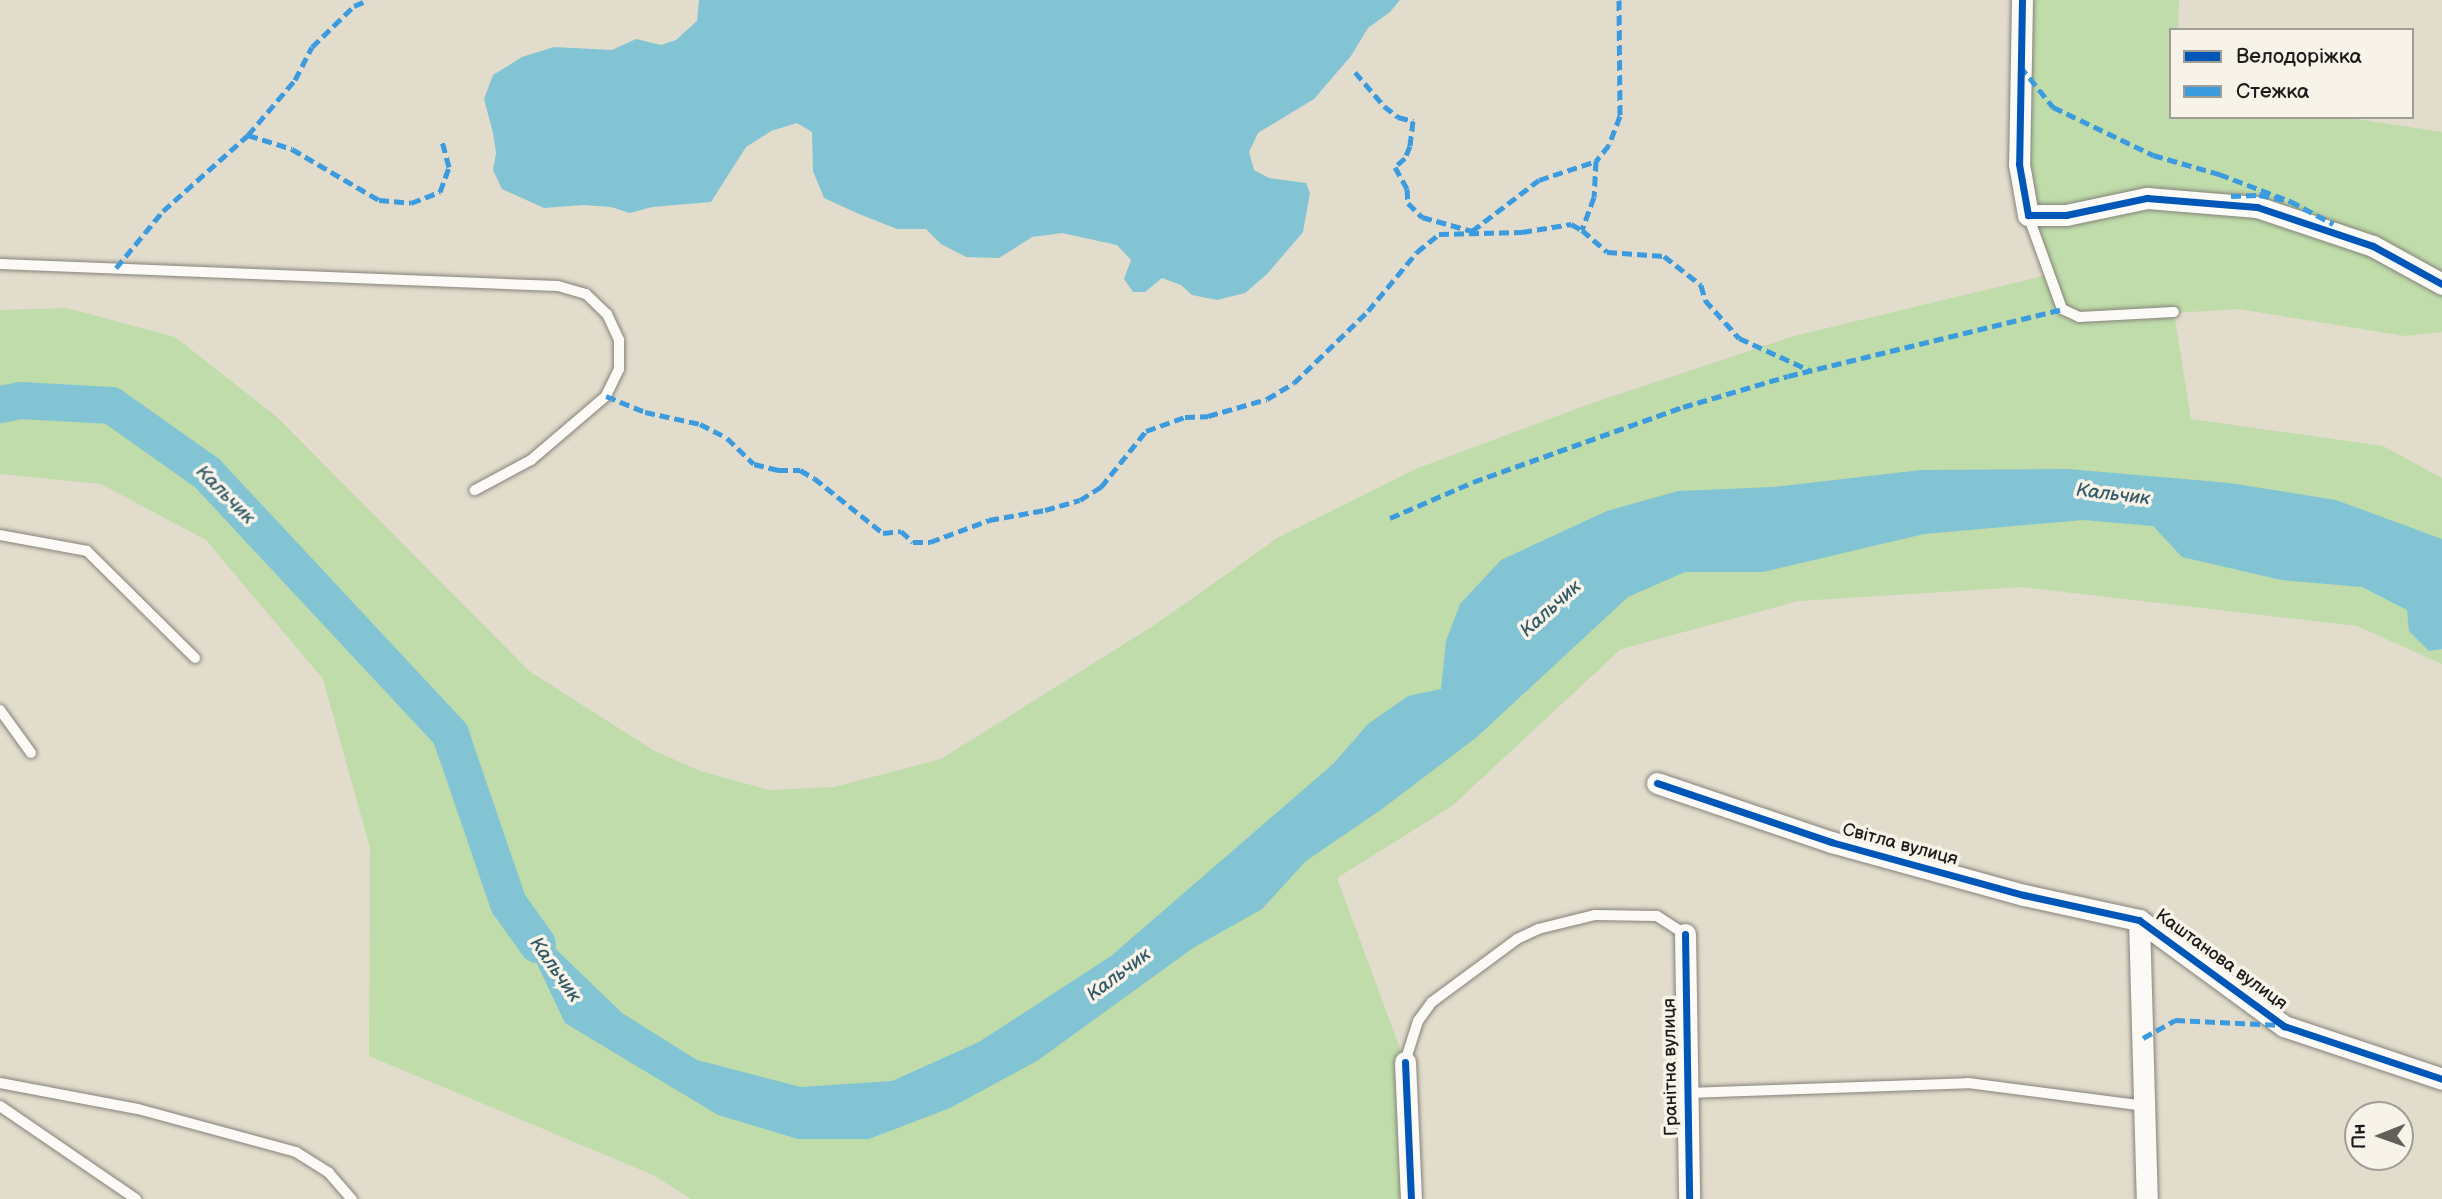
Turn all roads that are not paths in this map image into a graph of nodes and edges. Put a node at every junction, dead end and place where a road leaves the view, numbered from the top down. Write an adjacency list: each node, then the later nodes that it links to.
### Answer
1 (2022, 0): 2 (street)
2 (2028, 215): 4 (street); 5 (lane)
3 (0, 264): 6 (lane)
4 (2442, 284)
5 (2174, 312)
6 (475, 489)
7 (0, 535): 8 (lane)
8 (195, 658)
9 (0, 710): 10 (lane)
10 (31, 753)
11 (1657, 783): 12 (street, Світла вулиця)
12 (2140, 920): 15 (street, Каштанова вулиця); 19 (street)
13 (1685, 934): 14 (lane); 17 (street, Гранітна вулиця)
14 (1405, 1062): 22 (street)
15 (2442, 1079)
16 (0, 1083): 21 (lane)
17 (1687, 1093): 19 (lane); 23 (street, Гранітна вулиця)
18 (0, 1106): 20 (lane)
19 (2144, 1106): 24 (street)
20 (136, 1199)
21 (352, 1199)
22 (1411, 1199)
23 (1689, 1199)
24 (2147, 1199)

